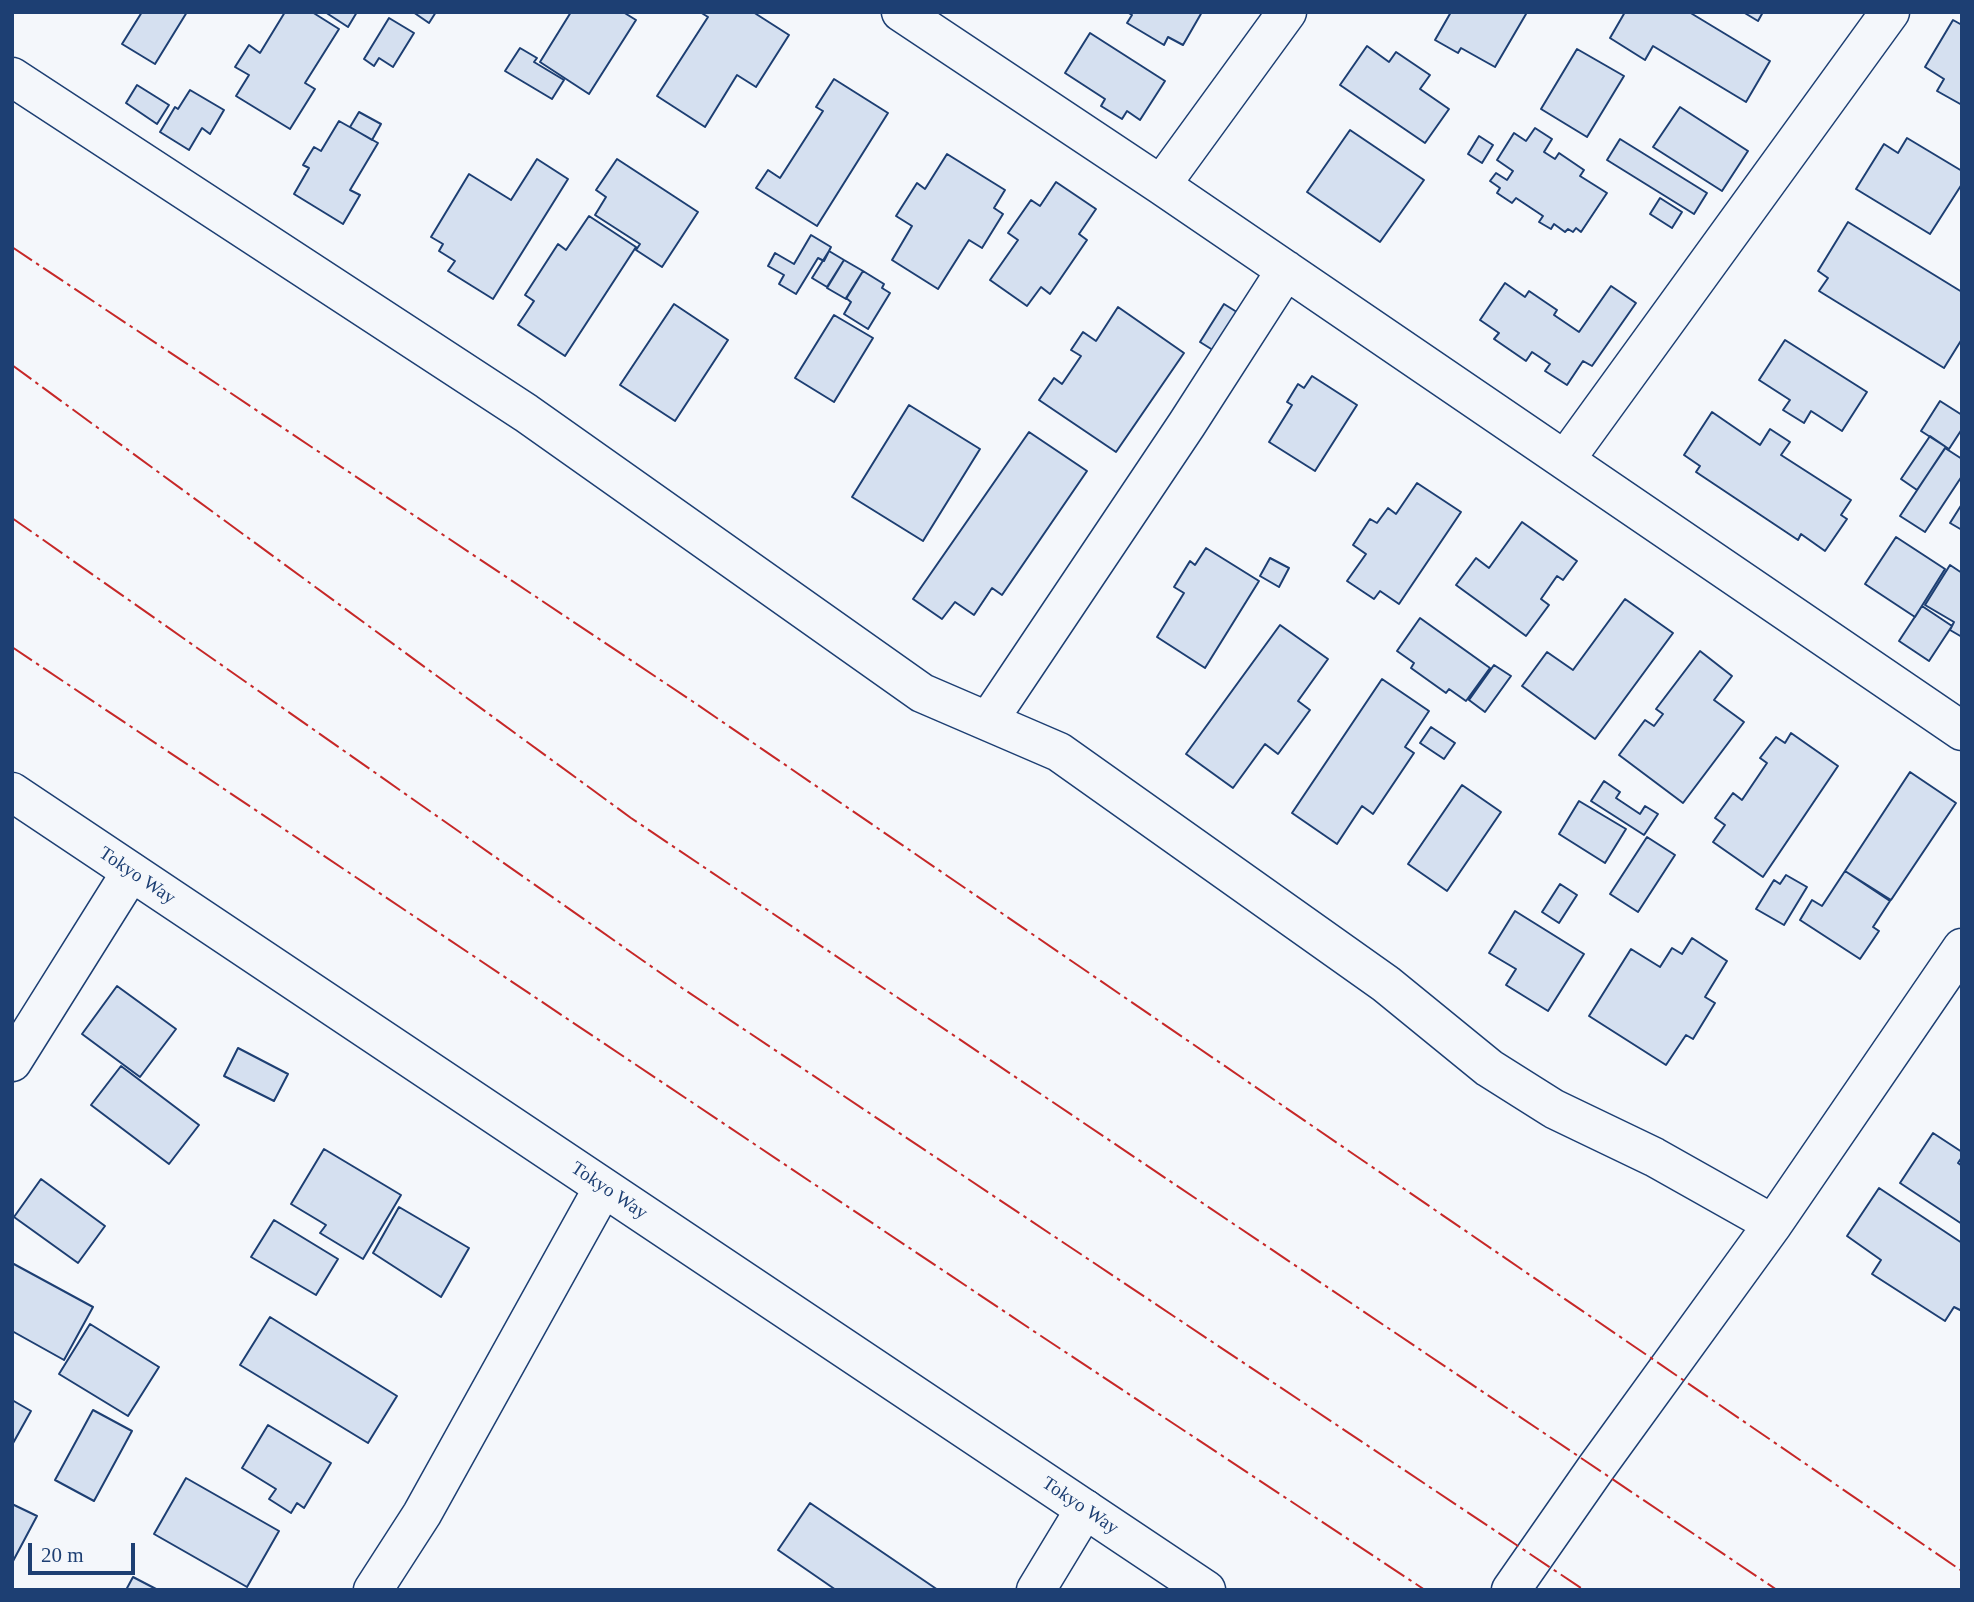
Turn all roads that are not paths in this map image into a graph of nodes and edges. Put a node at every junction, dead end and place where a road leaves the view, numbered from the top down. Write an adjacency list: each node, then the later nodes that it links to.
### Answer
1 (1287, 12): 5 (street)
2 (1890, 12): 7 (street)
3 (919, 17): 5 (street)
4 (12, 77): 8 (street)
5 (1161, 186): 6 (street)
6 (1286, 271): 7 (street); 8 (street)
7 (1565, 460): 9 (street)
8 (988, 721): 15 (street)
9 (1962, 731)
10 (12, 792): 11 (street, Tokyo Way)
11 (131, 872): 13 (street); 14 (street, Tokyo Way)
12 (1962, 948): 15 (street)
13 (12, 1062)
14 (603, 1188): 16 (street, Tokyo Way); 17 (street)
15 (1773, 1224): 20 (street)
16 (1085, 1509): 18 (street); 19 (street, Tokyo Way)
17 (373, 1590)
18 (1036, 1590)
19 (1206, 1590)
20 (1511, 1590)

